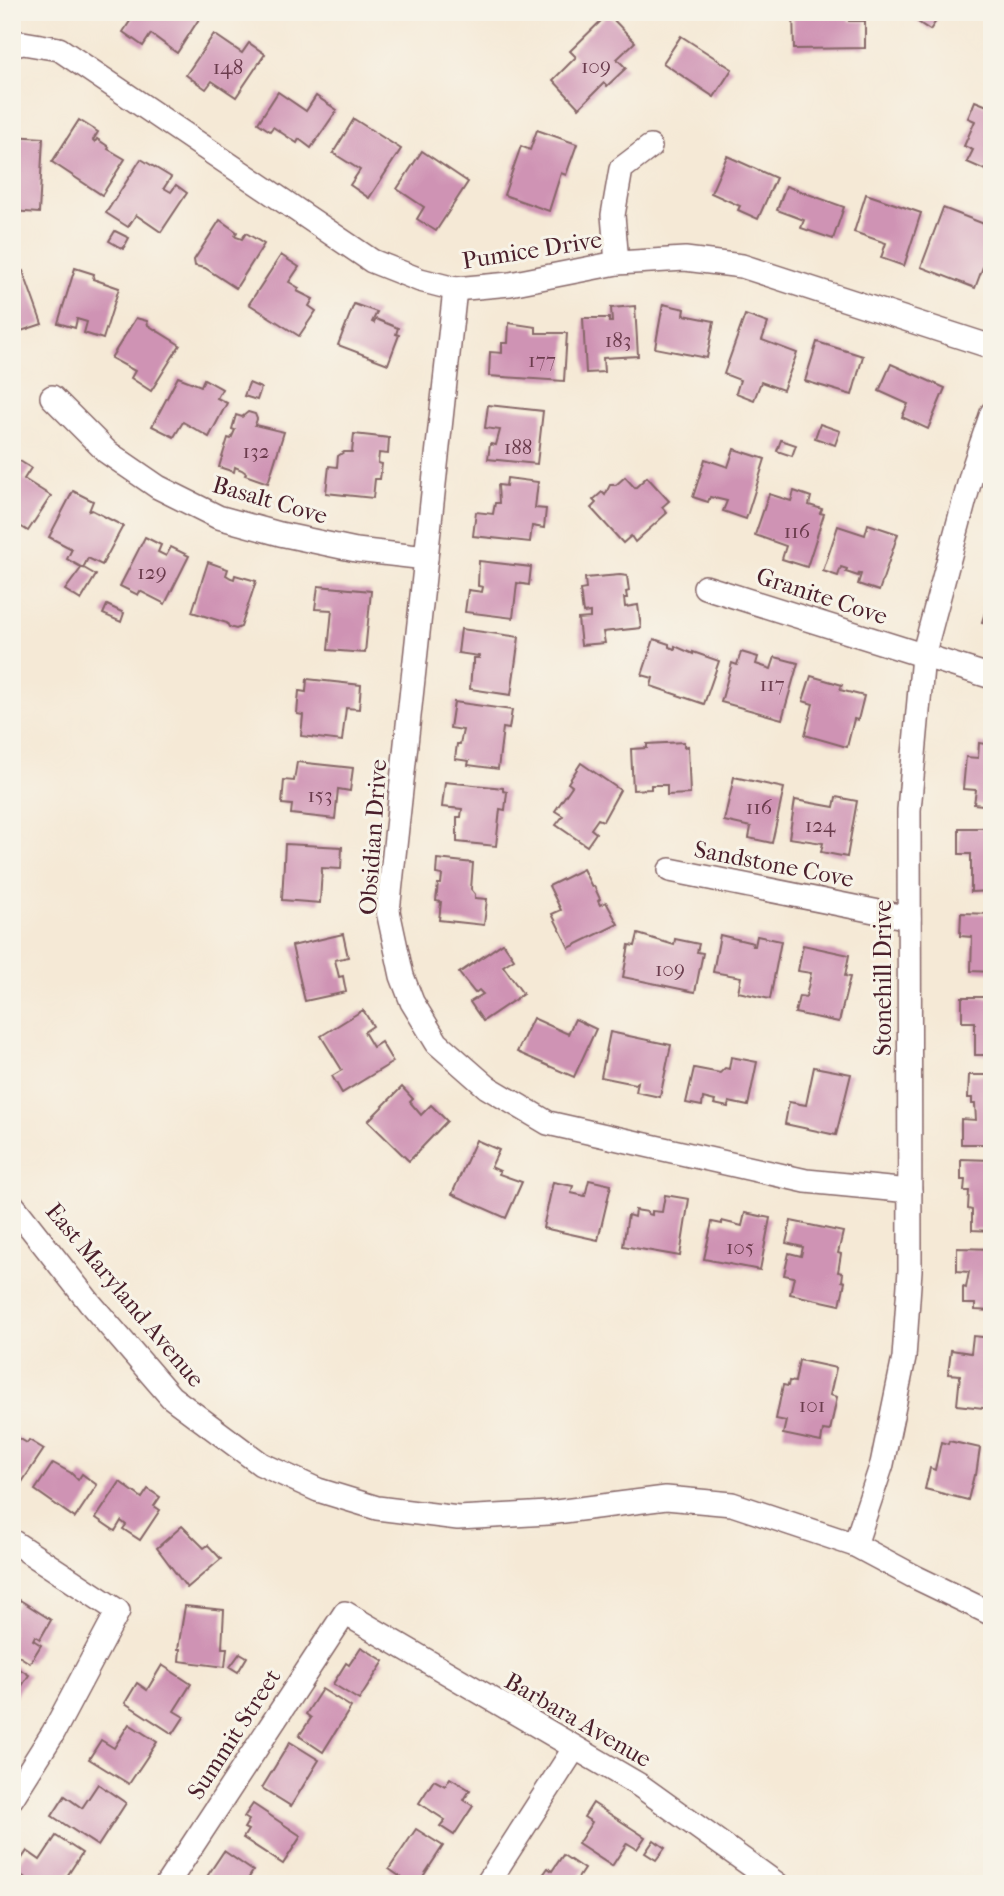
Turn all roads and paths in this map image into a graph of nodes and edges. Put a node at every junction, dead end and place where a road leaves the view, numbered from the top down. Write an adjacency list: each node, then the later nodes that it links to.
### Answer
1 (12, 46): 4 (street, Pumice Drive)
2 (650, 147): 3 (street)
3 (617, 263): 4 (street, Pumice Drive); 5 (street, Pumice Drive)
4 (455, 289): 8 (street, Obsidian Drive)
5 (992, 347)
6 (52, 397): 8 (street, Basalt Cove)
7 (992, 413): 10 (street, Stonehill Drive)
8 (426, 558): 14 (street, Obsidian Drive)
9 (705, 587): 10 (street, Granite Cove)
10 (923, 656): 11 (street, Granite Cove); 13 (street, Stonehill Drive)
11 (992, 677)
12 (670, 870): 13 (street, Sandstone Cove)
13 (909, 918): 14 (street, Stonehill Drive)
14 (910, 1191): 17 (street, Stonehill Drive)
15 (12, 1204): 17 (street, East Maryland Avenue)
16 (12, 1541): 21 (street)
17 (855, 1545): 19 (street, East Maryland Avenue)
18 (345, 1613): 20 (street, Barbara Avenue); 22 (street, Summit Street)
19 (992, 1614)
20 (574, 1749): 23 (street); 24 (street, Barbara Avenue)
21 (12, 1798)
22 (167, 1884)
23 (487, 1884)
24 (777, 1884)

